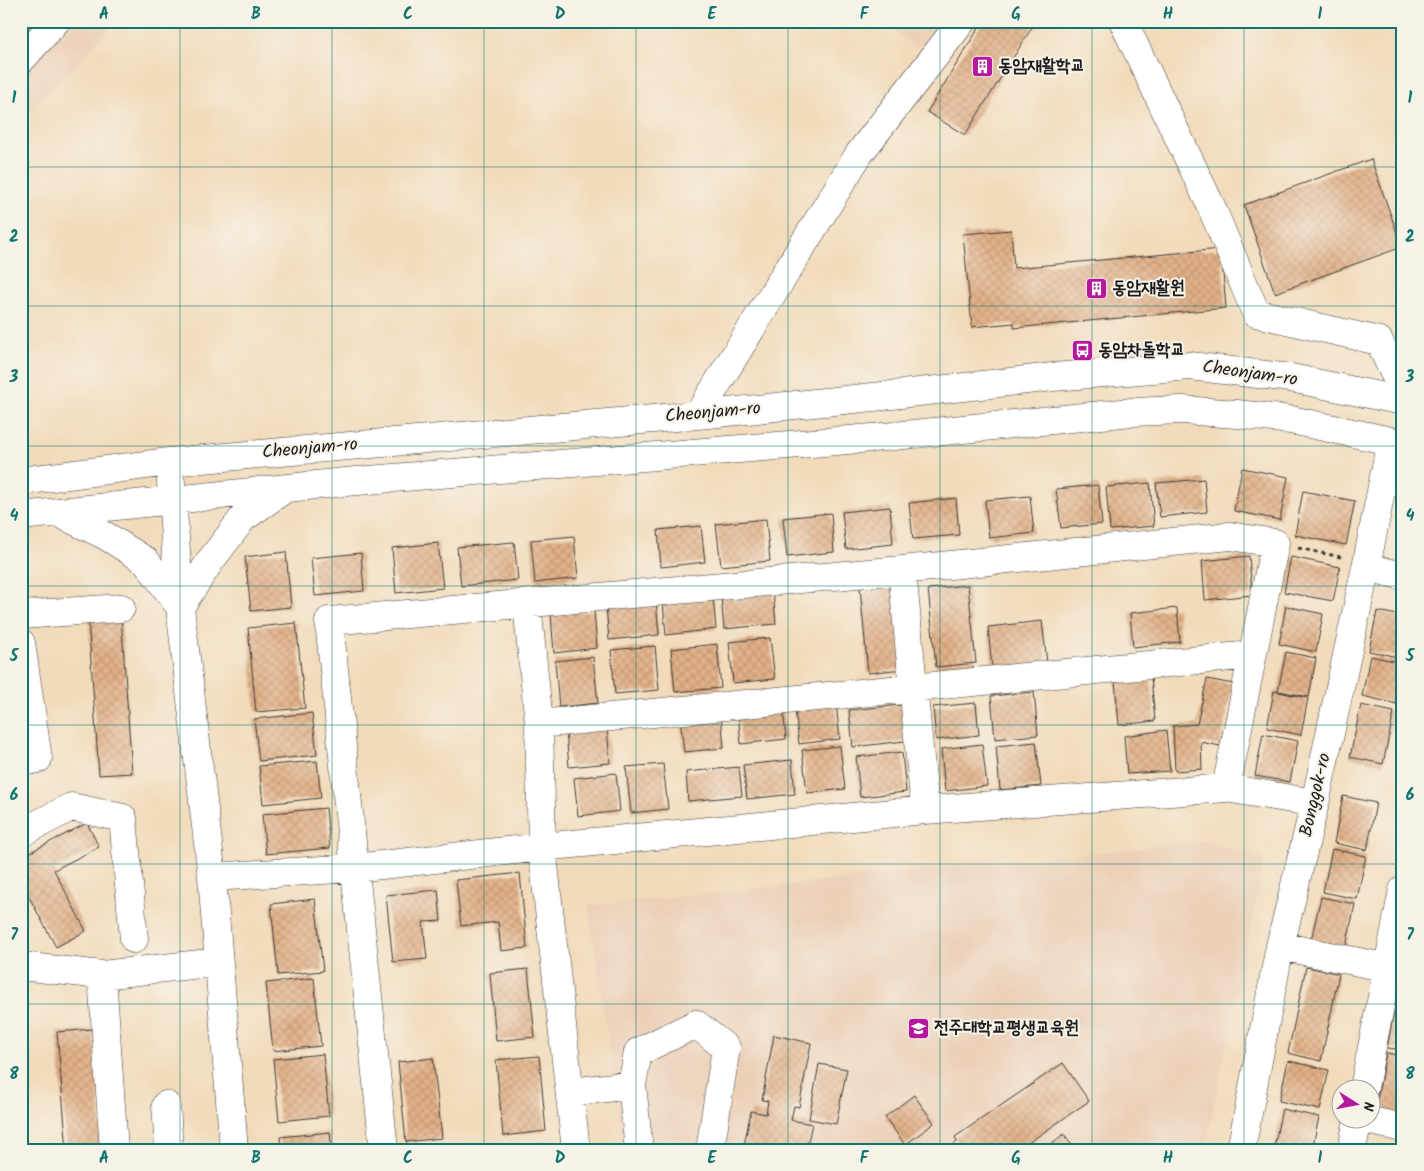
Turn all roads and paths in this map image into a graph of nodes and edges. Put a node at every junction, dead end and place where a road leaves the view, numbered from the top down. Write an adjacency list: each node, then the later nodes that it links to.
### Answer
1 (56, 21): 4 (street)
2 (962, 21): 7 (street)
3 (1123, 21): 5 (street)
4 (21, 60)
5 (1403, 392)
6 (1403, 402): 7 (street, Cheonjam-ro)
7 (698, 415): 9 (street, Cheonjam-ro)
8 (1397, 443): 11 (street, Cheonjam-ro); 17 (street, Bonggok-ro)
9 (169, 462): 10 (street, Cheonjam-ro); 12 (street)
10 (21, 480)
11 (285, 488): 12 (street, Cheonjam-ro); 21 (street)
12 (172, 499): 13 (street, Cheonjam-ro); 21 (street)
13 (56, 512): 14 (street, Cheonjam-ro); 21 (street)
14 (21, 516)
15 (1275, 543): 16 (path); 18 (street); 25 (street)
16 (1341, 557)
17 (1366, 567): 19 (street); 30 (street, Bonggok-ro)
18 (902, 570): 20 (street); 26 (street)
19 (1403, 576)
20 (527, 604): 27 (street); 34 (street)
21 (180, 607): 35 (street)
22 (121, 608): 23 (street)
23 (21, 615)
24 (21, 643): 28 (street)
25 (1252, 656): 26 (street); 29 (street)
26 (914, 688): 27 (street); 31 (street)
27 (539, 724): 33 (street)
28 (21, 762)
29 (1226, 788): 30 (street); 31 (street)
30 (1315, 803): 38 (street, Bonggok-ro)
31 (925, 810): 33 (street)
32 (21, 832): 37 (street)
33 (542, 846): 34 (street); 45 (street)
34 (355, 868): 35 (street); 53 (street)
35 (212, 878): 39 (street)
36 (1403, 890): 41 (street)
37 (134, 939)
38 (1280, 946): 41 (street); 57 (street, Bonggok-ro)
39 (218, 962): 42 (street); 52 (street)
40 (21, 966): 42 (street)
41 (1395, 970): 43 (street)
42 (102, 975): 50 (street)
43 (1367, 1078)
44 (632, 1085): 45 (street); 55 (street); 56 (street)
45 (570, 1092): 54 (street)
46 (166, 1105): 51 (street)
47 (1382, 1123): 49 (street)
48 (1356, 1128): 58 (street)
49 (1403, 1128)
50 (114, 1150)
51 (169, 1150)
52 (234, 1150)
53 (384, 1150)
54 (576, 1150)
55 (639, 1150)
56 (710, 1150)
57 (1241, 1150)
58 (1352, 1150)

